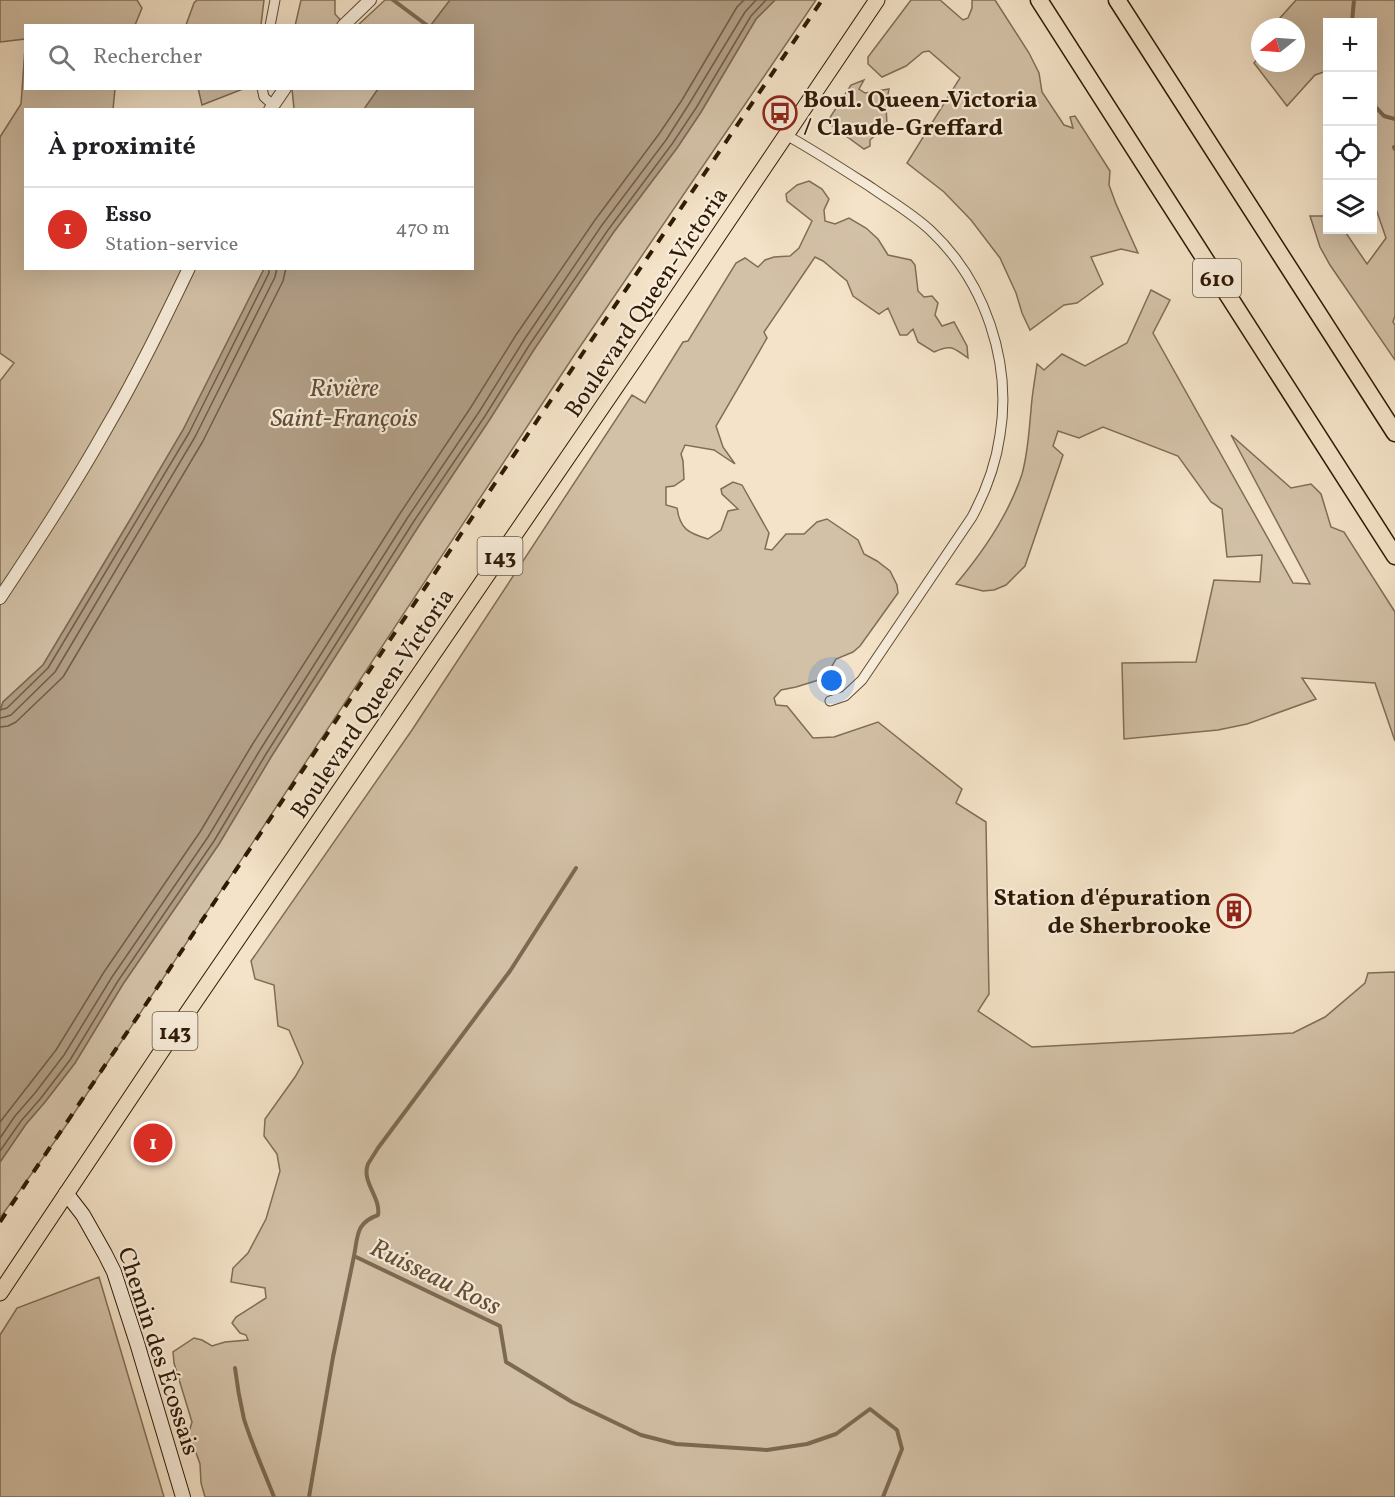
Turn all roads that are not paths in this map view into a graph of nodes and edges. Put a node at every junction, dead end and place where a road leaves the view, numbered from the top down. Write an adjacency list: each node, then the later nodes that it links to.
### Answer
1 (275, 0): 6 (street)
2 (370, 0): 7 (street)
3 (877, 0): 11 (main road, Boulevard Queen-Victoria / 143)
4 (1039, 0): 14 (highway, 610)
5 (1117, 0): 13 (highway, 610)
6 (270, 24)
7 (345, 24)
8 (262, 90): 10 (street)
9 (284, 90): 10 (street)
10 (272, 107)
11 (786, 135): 16 (street); 17 (main road, Boulevard Queen-Victoria / 143)
12 (188, 270): 15 (street)
13 (1395, 433)
14 (1395, 556)
15 (0, 598)
16 (830, 701)
17 (66, 1193): 18 (main road, 143); 19 (main road, Chemin des Écossais)
18 (0, 1293)
19 (183, 1497)

